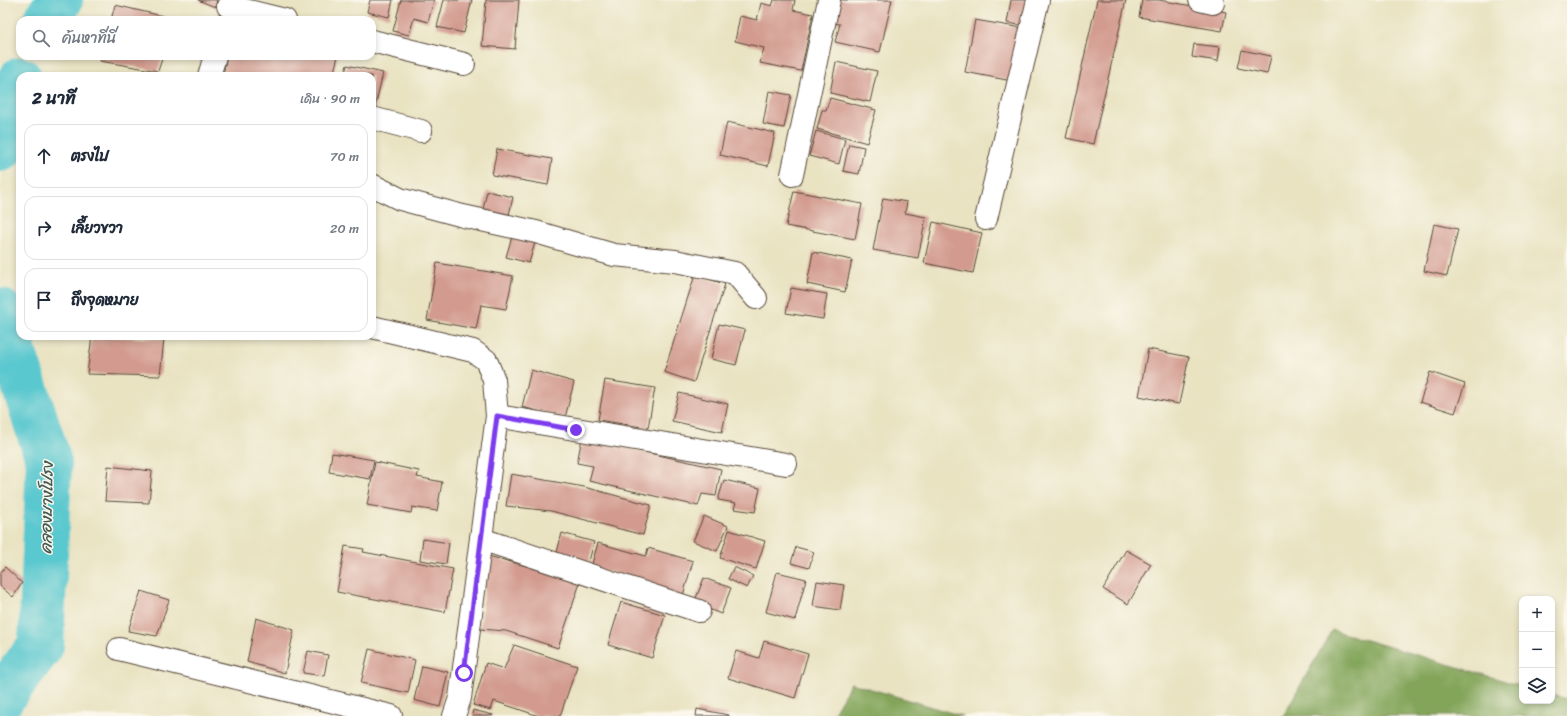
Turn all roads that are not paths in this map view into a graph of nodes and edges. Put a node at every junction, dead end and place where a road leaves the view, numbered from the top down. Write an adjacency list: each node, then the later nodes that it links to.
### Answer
1 (829, 0): 9 (street)
2 (1038, 0): 11 (street)
3 (227, 9): 4 (street)
4 (264, 16)
5 (376, 43): 6 (street)
6 (464, 64)
7 (376, 119): 8 (street)
8 (421, 131)
9 (792, 175)
10 (376, 187): 12 (street)
11 (986, 219)
12 (756, 298)
13 (376, 328): 14 (street)
14 (497, 416): 15 (street); 16 (street)
15 (786, 464)
16 (481, 539): 17 (street); 20 (street)
17 (699, 612)
18 (119, 649): 19 (street)
19 (391, 716)
20 (454, 716)

